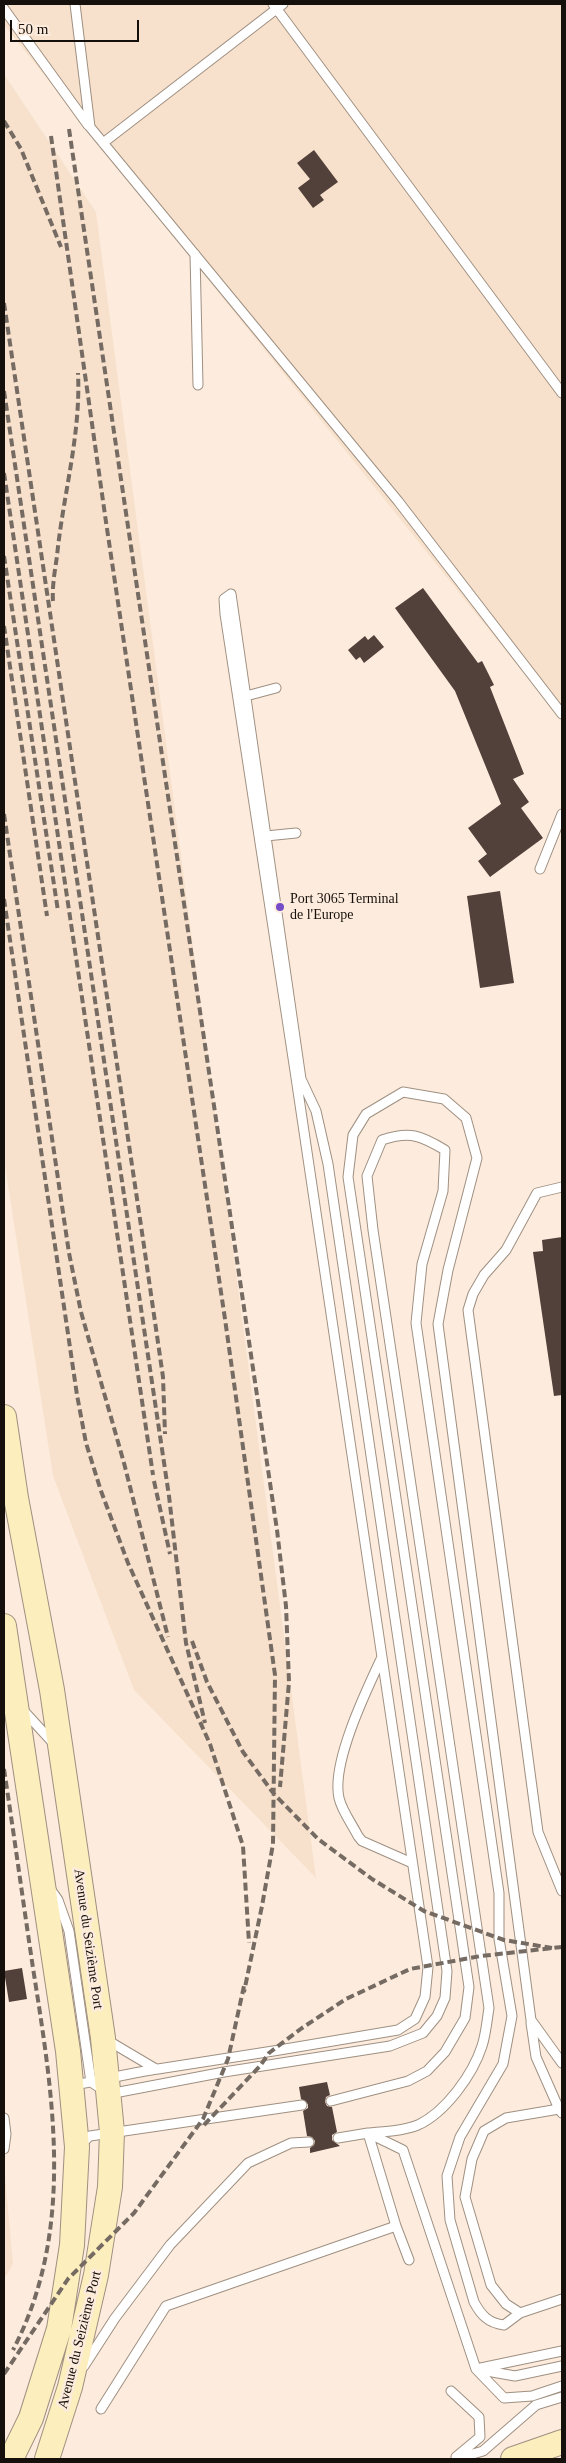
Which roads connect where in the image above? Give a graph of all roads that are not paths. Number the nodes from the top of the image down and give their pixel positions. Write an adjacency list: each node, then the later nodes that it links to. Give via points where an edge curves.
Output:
1 (10, 4): 5 (lane)
2 (74, 4): 6 (lane)
3 (278, 5): 7 (lane); 10 (lane)
4 (4, 9): 5 (lane)
5 (12, 20): 6 (lane)
6 (90, 127): 7 (lane)
7 (103, 143): 8 (lane)
8 (194, 254): 9 (lane); 13 (lane, via 398,501)
9 (198, 385)
10 (561, 388)
11 (276, 688): 12 (lane)
12 (246, 696): 16 (lane); 18 (lane, via 231,594 224,599 225,614)
13 (562, 714)
14 (562, 814): 17 (lane)
15 (296, 833): 16 (lane)
16 (266, 836): 18 (lane)
17 (540, 869)
18 (298, 1078): 22 (lane); 32 (lane, via 316,1111 328,1164 447,1971 445,1998 437,2016 423,2033 390,2046 224,2072)
19 (562, 1187): 26 (lane, via 537,1193 506,1250 484,1275 468,1310 538,1832)
20 (4, 1417): 24 (main road, Avenue du Seizième Port)
21 (4, 1626): 23 (main road, Avenue du Seizième Port)
22 (382, 1657): 25 (lane); 25 (lane, via 350,1730 339,1797 362,1841)
23 (9, 1702): 24 (lane); 32 (main road, Avenue du Seizième Port, via 68,2051)
24 (61, 1751): 28 (main road, Avenue du Seizième Port)
25 (412, 1862): 31 (lane, via 428,1967 425,1997 415,2019 398,2030)
26 (562, 1891)
27 (530, 2020): 29 (lane); 33 (lane, via 438,1324 448,1270 477,1158 466,1118 444,1099 403,1092 366,1114 353,1135 348,1177 468,1987 465,2018 445,2052 427,2071 408,2081); 35 (lane, via 536,2057)
28 (103, 2038): 31 (lane); 32 (main road, Avenue du Seizième Port)
29 (558, 2055): 30 (lane)
30 (562, 2063)
31 (156, 2069): 32 (lane)
32 (95, 2085): 37 (main road, Avenue du Seizième Port); 41 (main road, Avenue du Seizième Port)
33 (331, 2101)
34 (302, 2105): 37 (lane)
35 (561, 2111): 46 (lane, via 506,2118 484,2131 472,2159 464,2197 491,2285 506,2304)
36 (4, 2118): 42 (lane)
37 (112, 2132): 41 (lane, via 90,2136); 51 (main road, Avenue du Seizième Port, via 110,2186 102,2245)
38 (368, 2133): 39 (lane); 43 (lane); 46 (lane, via 418,2124 441,2110 462,2086 482,2046 489,2008 367,1176 382,1140 403,1133 424,1137 445,1150 443,1191 422,1264 416,1323 499,1893 500,1938 512,2016 503,2064 460,2137 447,2176 450,2220 474,2302 481,2314 489,2321 504,2325); 49 (lane, via 403,2150)
39 (338, 2138)
40 (308, 2142): 51 (lane, via 291,2143 248,2163 170,2245 115,2318)
41 (78, 2147): 56 (main road, Avenue du Seizième Port, via 72,2245 59,2329 31,2418)
42 (4, 2149)
43 (396, 2226): 44 (lane); 54 (lane, via 166,2306)
44 (409, 2260)
45 (562, 2299): 46 (lane)
46 (520, 2313)
47 (562, 2351): 49 (lane)
48 (562, 2366): 49 (lane, via 515,2376)
49 (476, 2369): 50 (lane, via 504,2398 532,2396)
50 (562, 2386)
51 (70, 2387): 57 (main road, Avenue du Seizième Port)
52 (451, 2391): 58 (lane, via 480,2417 480,2437)
53 (562, 2397): 58 (lane, via 536,2405 483,2451)
54 (101, 2409)
55 (562, 2442): 59 (main road)
56 (11, 2459)
57 (47, 2459)
58 (455, 2459)
59 (513, 2459)

